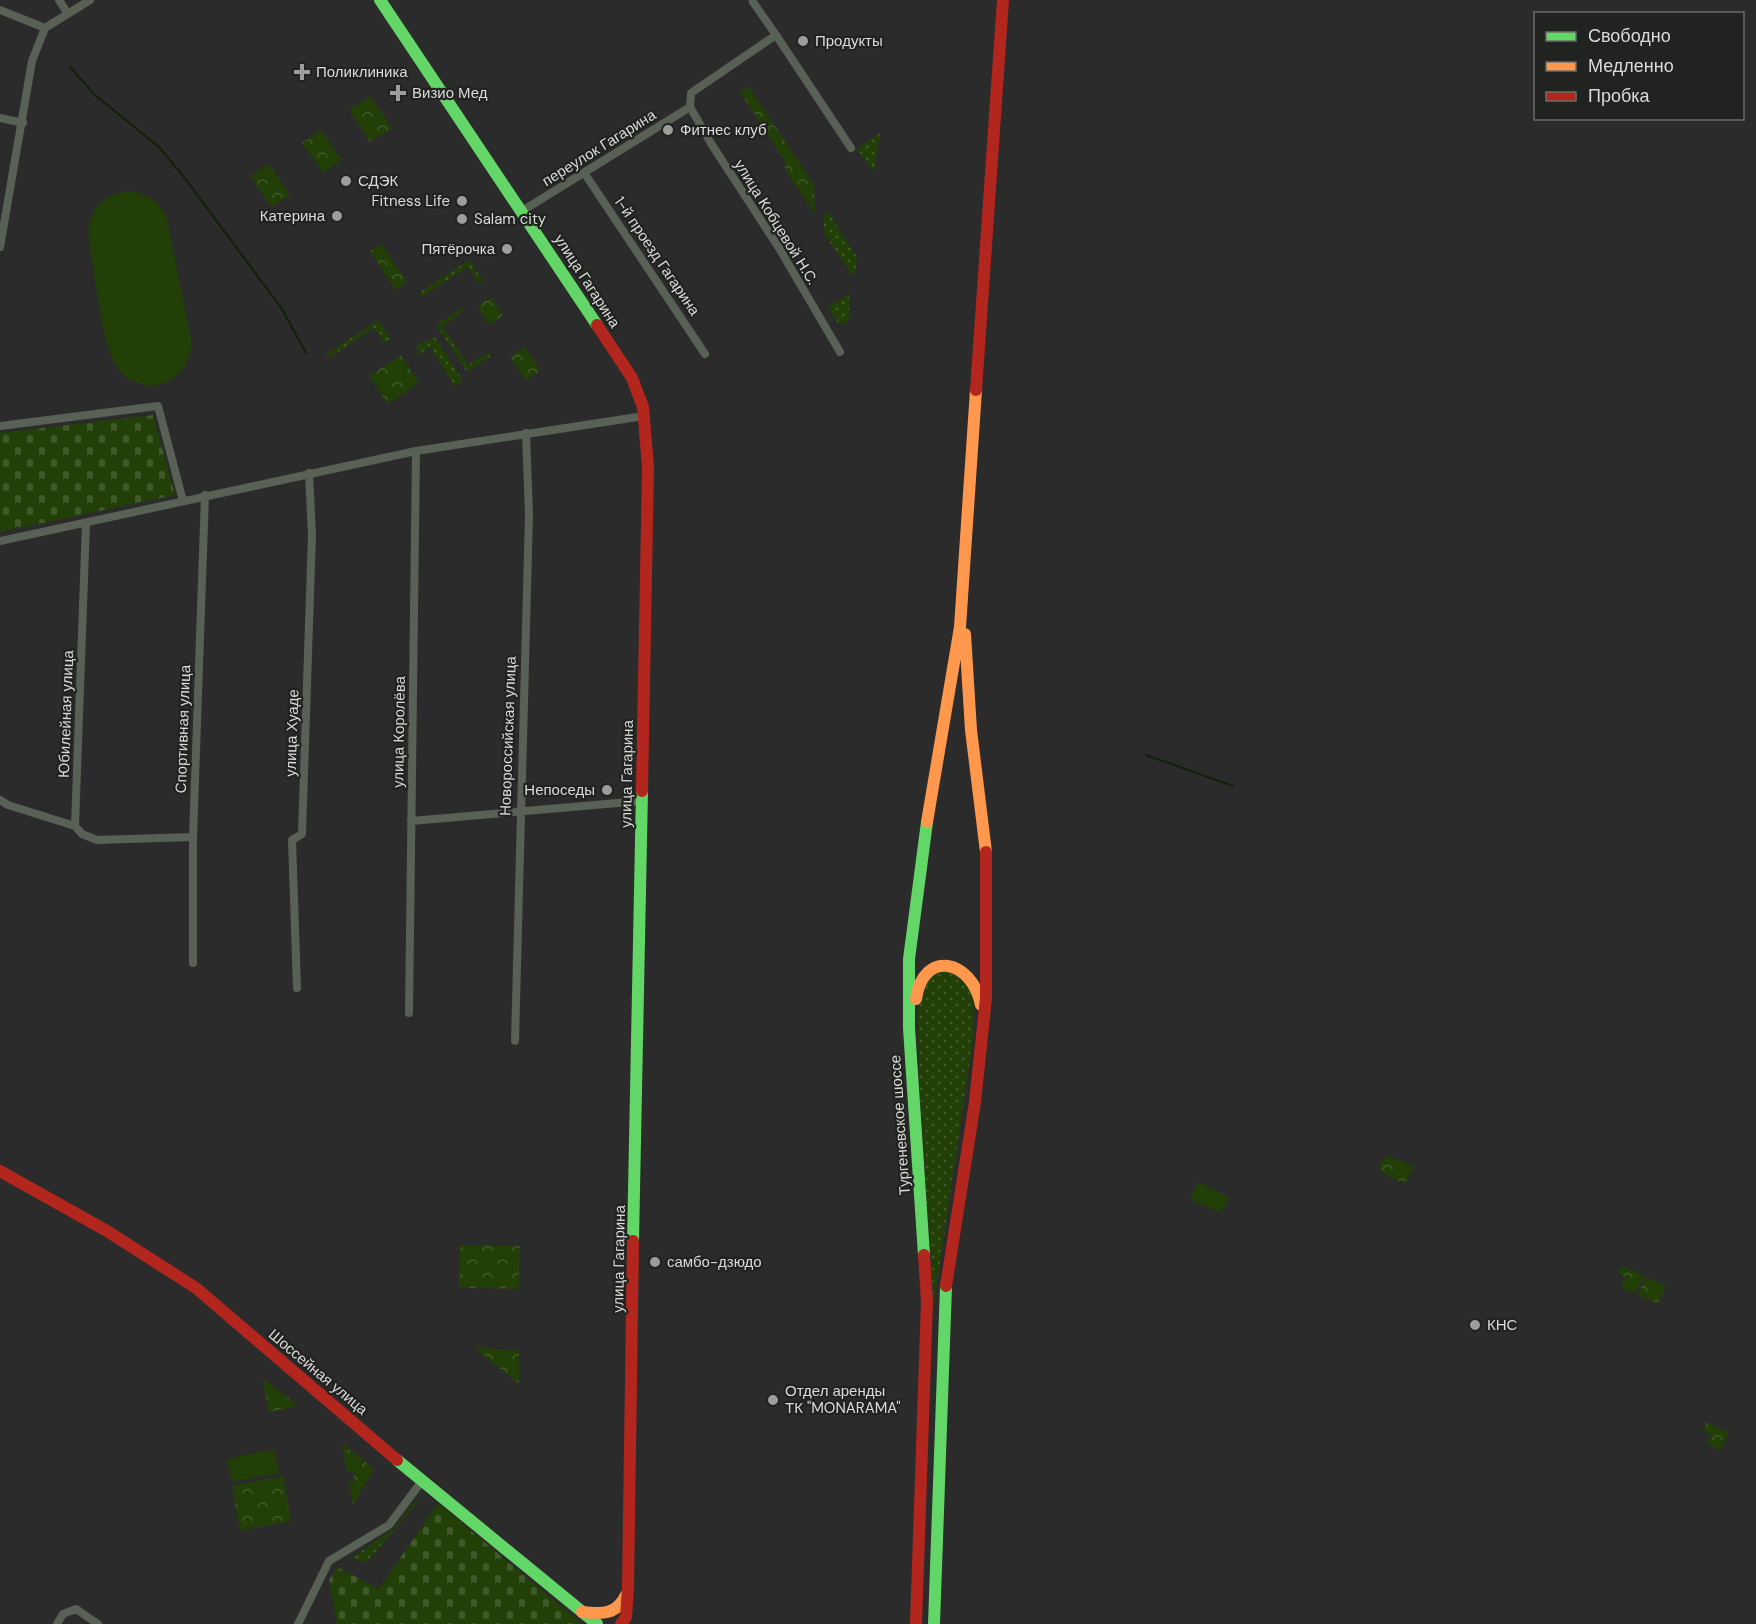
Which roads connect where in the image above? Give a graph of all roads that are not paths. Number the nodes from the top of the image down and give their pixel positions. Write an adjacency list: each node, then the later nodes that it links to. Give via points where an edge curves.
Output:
1 (59, 0): 8 (street)
2 (90, 0): 8 (street)
3 (380, 0): 16 (main road, улица Гагарина)
4 (1003, 0): 29 (main road)
5 (1009, 0): 29 (main road)
6 (753, 2): 10 (street)
7 (0, 10): 9 (street)
8 (68, 14): 9 (street)
9 (45, 28): 13 (street, via 32,61)
10 (776, 35): 11 (street, via 690,93); 14 (street)
11 (690, 107): 15 (street, переулок Гагарина); 18 (street, улица Кобцевой Н.С.)
12 (0, 118): 13 (street)
13 (23, 123): 17 (street)
14 (851, 148)
15 (585, 174): 16 (street, переулок Гагарина); 19 (street, 1-й проезд Гагарина)
16 (522, 211): 20 (main road, улица Гагарина, via 632,378)
17 (0, 247)
18 (840, 352)
19 (705, 354)
20 (644, 416): 22 (street); 31 (main road, улица Гагарина, via 648,467)
21 (0, 426): 26 (street, via 158,406)
22 (526, 433): 23 (street); 32 (street, Новороссийская улица, via 529,514)
23 (416, 451): 24 (street); 33 (street, улица Королёва)
24 (309, 473): 25 (street); 37 (street, улица Хуаде, via 312,535 302,834 292,840)
25 (205, 495): 26 (street); 35 (street, Спортивная улица)
26 (183, 501): 27 (street)
27 (86, 523): 28 (street); 34 (street, Юбилейная улица)
28 (0, 541)
29 (963, 627): 39 (main road, via 986,856); 40 (main road, Тургеневское шоссе, via 921,859 909,959)
30 (0, 800): 34 (street)
31 (641, 801): 32 (street); 44 (main road, улица Гагарина)
32 (519, 810): 33 (street); 41 (street, Новороссийская улица)
33 (411, 821): 38 (street, улица Королёва)
34 (75, 826): 35 (street, via 97,840)
35 (193, 837): 36 (street, Спортивная улица)
36 (193, 963)
37 (297, 988)
38 (409, 1013)
39 (984, 1025): 40 (main road, via 978,989 972,978 946,966 931,970 920,980); 53 (main road, via 944,1306)
40 (909, 1028): 52 (main road, Тургеневское шоссе, via 927,1301)
41 (515, 1041)
42 (0, 1171): 43 (main road, Шоссейная улица, via 107,1231 195,1288)
43 (422, 1480): 45 (main road, Шоссейная улица); 48 (street, via 389,1525 329,1561)
44 (628, 1588): 45 (main road, via 622,1605 613,1613); 50 (main road, улица Гагарина, via 626,1617); 51 (main road)
45 (582, 1612): 49 (main road, Шоссейная улица)
46 (95, 1621): 47 (street, via 76,1609 63,1614)
47 (57, 1624)
48 (298, 1624)
49 (597, 1624)
50 (621, 1624)
51 (633, 1624)
52 (916, 1624)
53 (934, 1624)

